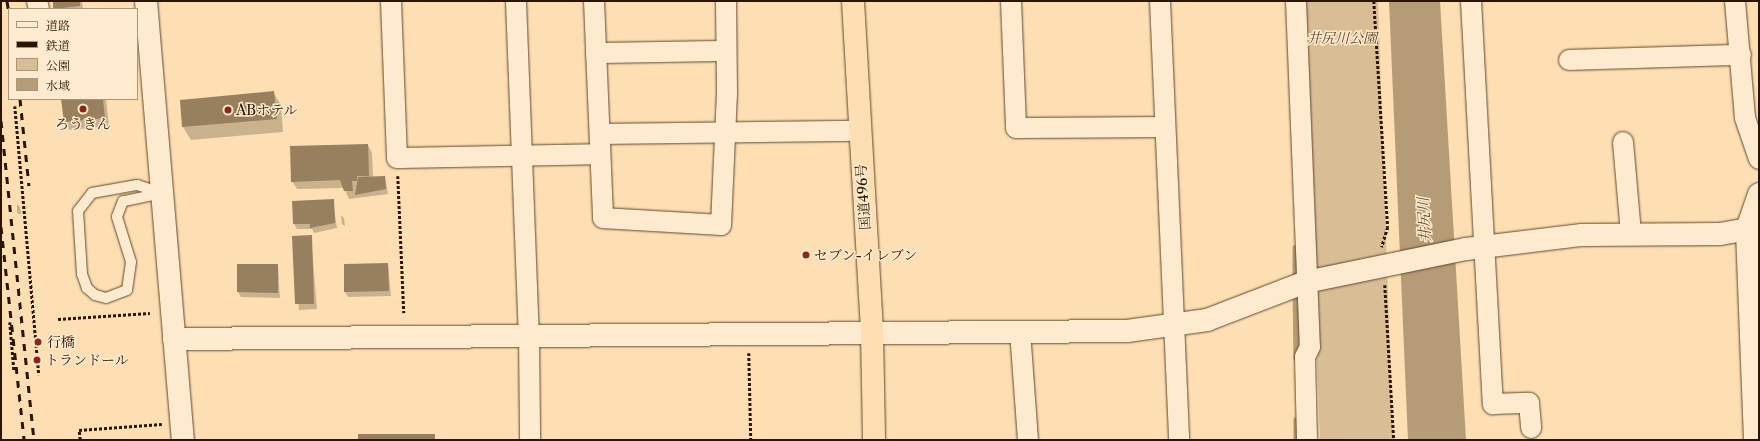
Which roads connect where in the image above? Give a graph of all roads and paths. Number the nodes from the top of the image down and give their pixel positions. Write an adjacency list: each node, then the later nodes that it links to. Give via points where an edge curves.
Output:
1 (391, 1): 25 (street)
2 (516, 1): 24 (street)
3 (594, 1): 14 (street)
4 (726, 1): 13 (street)
5 (853, 1): 19 (highway, 国道496号)
6 (1011, 1): 18 (street, via 1016,128)
7 (1160, 1): 18 (street)
8 (1296, 1): 33 (street)
9 (1374, 1): 32 (path, via 1388,227)
10 (1471, 1): 31 (street)
11 (1735, 1): 15 (street)
12 (143, 7): 27 (street)
13 (724, 51): 14 (street); 21 (street)
14 (596, 53): 20 (street)
15 (1741, 55): 16 (street); 26 (street, via 1745,118)
16 (1570, 60)
17 (15, 106): 45 (path)
18 (1165, 127): 38 (street)
19 (858, 131): 21 (street); 40 (highway, 国道496号)
20 (600, 134): 21 (street); 23 (street)
21 (725, 135): 23 (street, via 721,225 603,218)
22 (1623, 142): 30 (street)
23 (599, 154): 24 (street)
24 (522, 156): 25 (street); 42 (street)
25 (397, 158): 35 (path)
26 (1759, 159)
27 (162, 193): 27 (lane, via 123,201 116,217 132,276 127,290 118,296 95,295 87,288 82,274 78,211 92,193 136,185); 43 (street)
28 (1759, 194): 29 (street)
29 (1747, 229): 30 (street, via 1720,234); 46 (street)
30 (1631, 234): 31 (street, via 1582,234)
31 (1476, 248): 32 (street); 48 (street, via 1494,404 1530,403)
32 (1384, 266): 33 (street); 57 (path)
33 (1306, 282): 38 (street, via 1243,309); 56 (street, via 1310,347 1305,357)
34 (150, 313): 36 (path)
35 (404, 313)
36 (58, 319)
37 (10, 322): 44 (path)
38 (1173, 327): 39 (street); 55 (street)
39 (1020, 331): 40 (street); 54 (street)
40 (872, 333): 41 (street); 53 (highway, 国道496号)
41 (749, 335): 42 (street); 52 (path)
42 (530, 336): 43 (street); 51 (street)
43 (174, 339): 50 (street)
44 (14, 370)
45 (39, 375)
46 (1756, 395): 58 (street)
47 (162, 424): 49 (path, via 79,430)
48 (1531, 428)
49 (80, 440)
50 (183, 440)
51 (530, 440)
52 (751, 440)
53 (874, 440)
54 (1028, 440)
55 (1179, 440)
56 (1307, 440)
57 (1394, 440)
58 (1755, 440)

